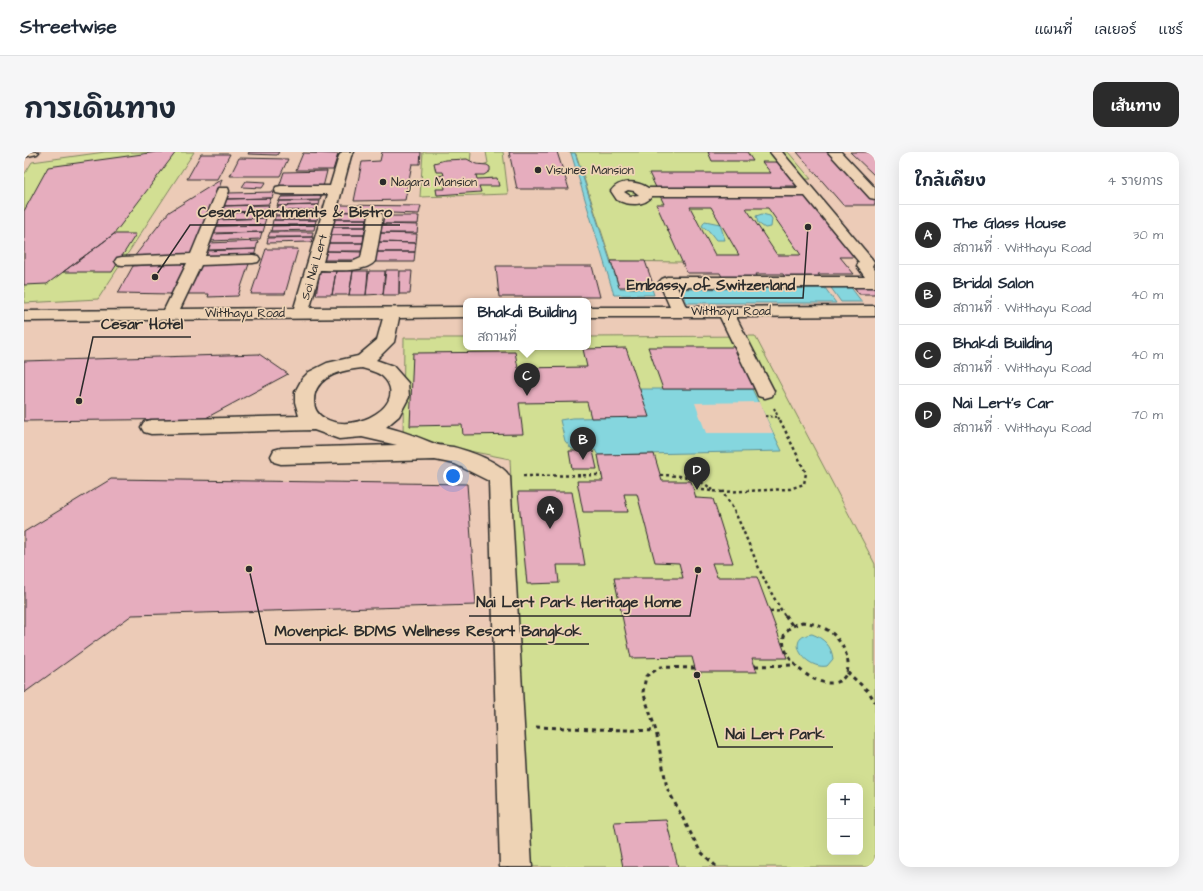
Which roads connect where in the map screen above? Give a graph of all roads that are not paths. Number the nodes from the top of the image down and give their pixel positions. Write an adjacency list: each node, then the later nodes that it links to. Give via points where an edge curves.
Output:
1 (33, 152): 5 (main road)
2 (348, 152): 7 (main road, Soi Nai Lert)
3 (776, 152): 10 (main road)
4 (834, 152): 11 (main road)
5 (24, 153)
6 (281, 190): 7 (main road)
7 (336, 190): 16 (main road, Soi Nai Lert)
8 (223, 191): 14 (main road)
9 (645, 192): 10 (main road)
10 (810, 192): 17 (main road, via 867,262 864,266)
11 (875, 195)
12 (376, 216): 16 (main road, via 368,261 353,266)
13 (253, 259): 14 (main road)
14 (196, 260): 15 (main road); 25 (main road)
15 (122, 261)
16 (314, 266): 23 (main road, Soi Nai Lert)
17 (875, 281): 18 (main road, via 668,282)
18 (680, 311): 19 (main road, Witthayu Road); 22 (main road, Witthayu Road)
19 (725, 311): 20 (main road, Witthayu Road); 28 (main road)
20 (875, 311)
21 (463, 312): 24 (main road, Witthayu Road)
22 (591, 312)
23 (301, 313): 24 (main road, Witthayu Road); 25 (main road, Witthayu Road)
24 (392, 313): 27 (main road, via 385,342)
25 (170, 314): 26 (main road, Witthayu Road)
26 (24, 316)
27 (362, 362): 29 (main road, via 331,367 308,385 303,397 305,409); 31 (main road, via 388,370 396,378 400,388 400,399 395,410 385,420)
28 (765, 391)
29 (316, 423): 30 (main road); 31 (main road, via 341,432)
30 (151, 427)
31 (362, 430): 32 (main road, via 405,439)
32 (435, 452): 33 (main road); 34 (main road, via 452,454 500,477)
33 (281, 456)
34 (516, 867)

